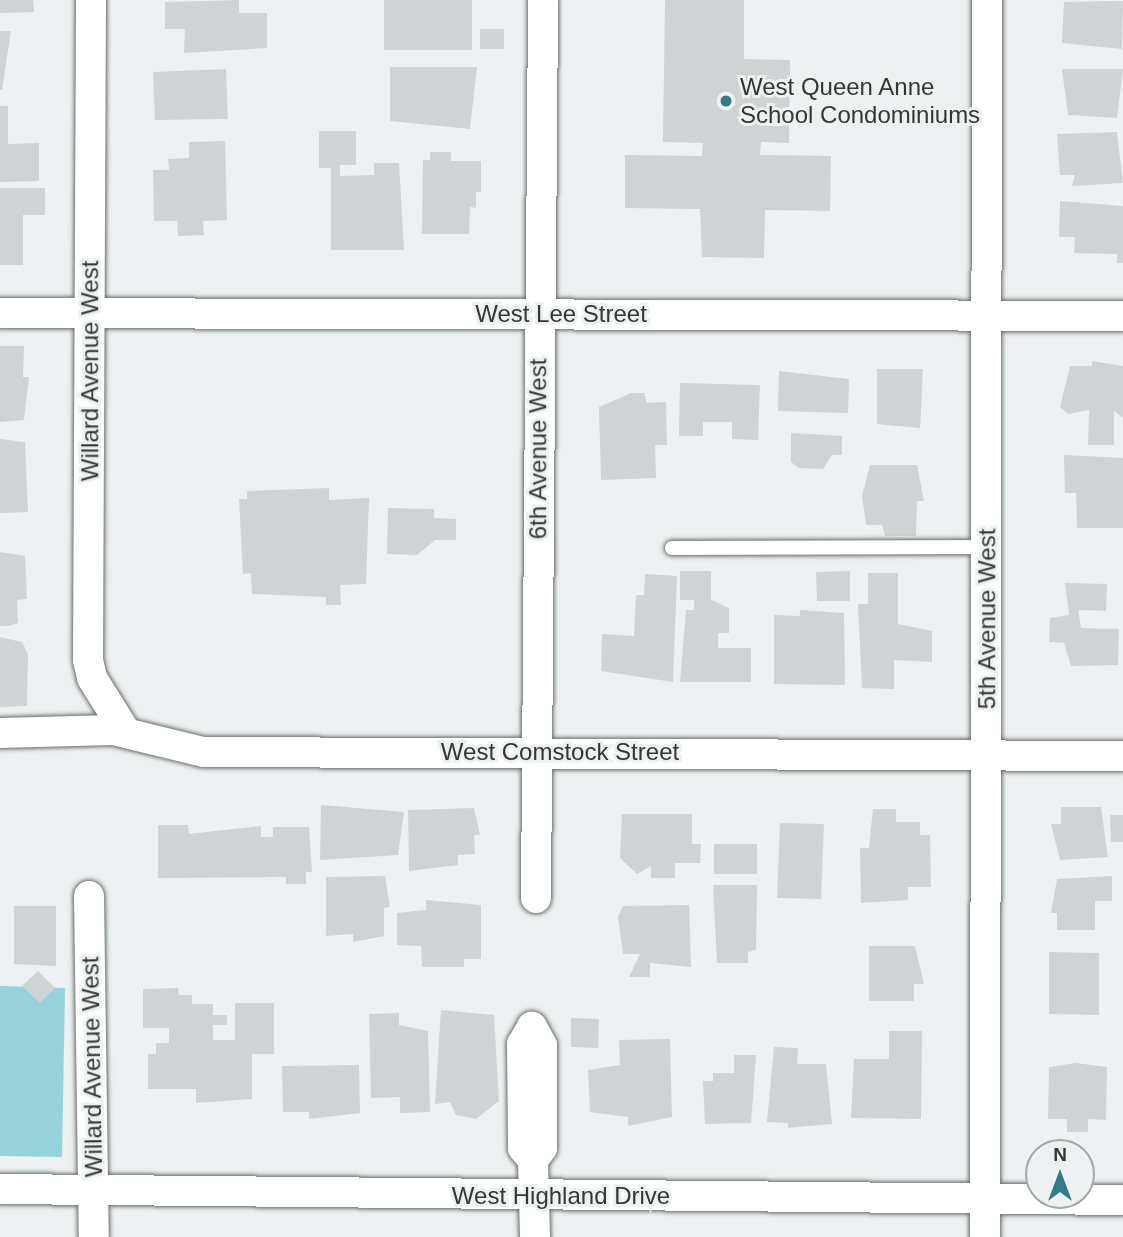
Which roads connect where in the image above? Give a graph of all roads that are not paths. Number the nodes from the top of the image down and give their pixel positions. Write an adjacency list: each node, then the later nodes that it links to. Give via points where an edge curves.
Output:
1 (91, 0): 4 (street, Willard Avenue West)
2 (543, 0): 6 (street, 6th Avenue West)
3 (987, 0): 7 (street, 5th Avenue West)
4 (91, 312): 5 (street, West Lee Street); 6 (street, West Lee Street); 11 (street, Willard Avenue West, via 88,660 92,678)
5 (0, 313)
6 (538, 314): 7 (street, West Lee Street); 13 (street, 6th Avenue West)
7 (986, 315): 8 (street, West Lee Street); 9 (street, 5th Avenue West)
8 (1123, 317)
9 (987, 547): 10 (lane); 14 (street, 5th Avenue West)
10 (672, 548)
11 (125, 731): 12 (street, West Comstock Street); 13 (street, West Comstock Street, via 203,752)
12 (0, 733)
13 (537, 751): 14 (street, West Comstock Street); 17 (street, 6th Avenue West)
14 (987, 755): 15 (street, West Comstock Street); 22 (street, 5th Avenue West)
15 (1123, 756)
16 (89, 896): 20 (street, Willard Avenue West)
17 (536, 898)
18 (533, 1160): 21 (street)
19 (0, 1189): 20 (street, West Highland Drive)
20 (95, 1190): 21 (street, West Highland Drive); 24 (street, Willard Avenue West)
21 (535, 1196): 22 (street, West Highland Drive); 25 (street)
22 (985, 1198): 23 (street, West Highland Drive); 26 (street, 5th Avenue West)
23 (1123, 1200)
24 (94, 1237)
25 (535, 1237)
26 (985, 1237)

